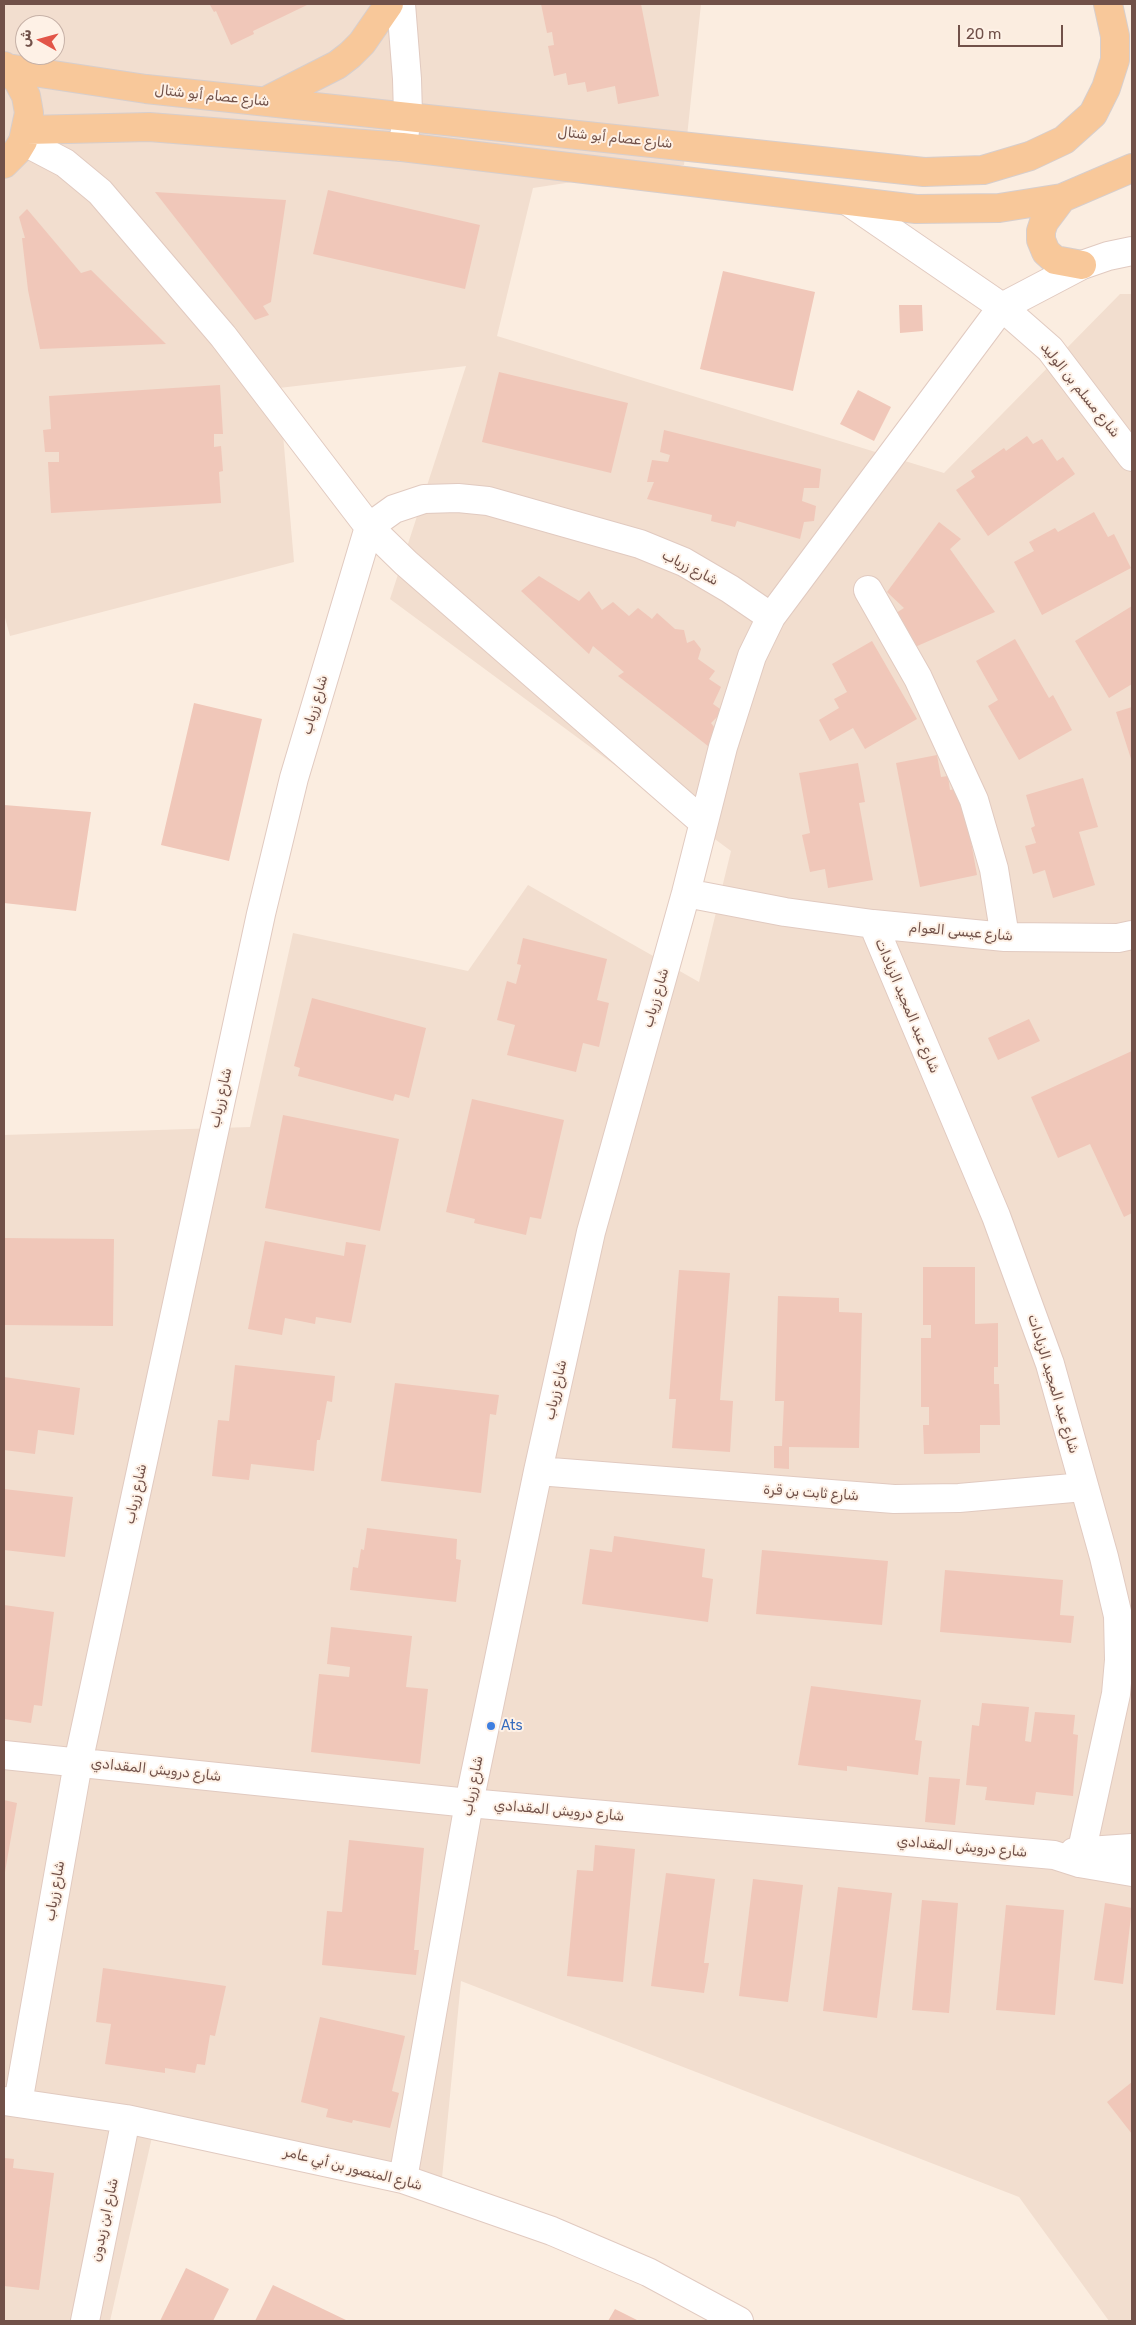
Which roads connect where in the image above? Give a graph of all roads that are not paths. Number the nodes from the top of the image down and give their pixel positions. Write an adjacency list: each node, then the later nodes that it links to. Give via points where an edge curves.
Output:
1 (389, 4): 5 (main road, via 350,56)
2 (401, 4): 6 (street)
3 (1108, 4): 6 (main road, شارع عصام أبو شتال, via 1115,36 1115,60 1093,114 1064,140 1030,156 983,170 924,172)
4 (5, 67): 5 (main road, شارع عصام أبو شتال, via 146,89); 7 (main road, via 26,96 29,113)
5 (266, 101): 6 (main road, شارع عصام أبو شتال)
6 (408, 115): 8 (street)
7 (25, 135): 8 (main road, via 149,127); 9 (main road, via 17,151); 17 (street, via 100,192 223,336)
8 (402, 147): 12 (main road)
9 (4, 164)
10 (1132, 168): 11 (main road)
11 (1062, 198): 12 (main road, via 999,208 958,209 916,209); 14 (main road, via 1044,222 1041,240 1046,252 1055,260)
12 (849, 202): 15 (street, شارع مسلم بن الوليد)
13 (1132, 251): 14 (street)
14 (1082, 265): 15 (street)
15 (1002, 306): 16 (street, شارع مسلم بن الوليد, via 1050,348); 19 (street, شارع زرياب)
16 (1132, 457)
17 (369, 527): 19 (street, شارع زرياب, via 394,509 424,499 488,501 640,544 675,558); 20 (street); 28 (street, شارع زرياب, via 297,768 261,914)
18 (868, 590): 23 (street, via 918,678 974,800 994,869)
19 (771, 616): 20 (street, شارع زرياب, via 736,701)
20 (703, 822): 21 (street, شارع زرياب)
21 (686, 893): 22 (street, شارع عيسى العوام, via 785,912); 25 (street, شارع زرياب, via 591,1232)
22 (873, 924): 23 (street, شارع عيسى العوام); 26 (street, شارع عبد المجيد الزيادات, via 996,1216 1050,1364)
23 (1004, 937): 24 (street, شارع عيسى العوام)
24 (1128, 939)
25 (538, 1471): 26 (street, شارع ثابت بن قرة, via 894,1499 959,1498); 29 (street, شارع زرياب)
26 (1084, 1487): 31 (street, شارع عبد المجيد الزيادات, via 1104,1557 1120,1636 1116,1694)
27 (4, 1755): 28 (street, شارع درويش المقدادي)
28 (78, 1763): 29 (street, شارع درويش المقدادي); 33 (street, شارع زرياب)
29 (469, 1802): 31 (street, شارع درويش المقدادي); 35 (street, شارع زرياب)
30 (1132, 1848): 31 (street, شارع درويش المقدادي)
31 (1071, 1857): 32 (street, شارع درويش المقدادي)
32 (1132, 1872)
33 (11, 2102): 34 (street, شارع المنصور بن أبي عامر)
34 (126, 2120): 35 (street, شارع المنصور بن أبي عامر); 36 (street, شارع ابن زيدون)
35 (403, 2179): 37 (street, شارع المنصور بن أبي عامر, via 561,2235 648,2272)
36 (85, 2321)
37 (739, 2321)

